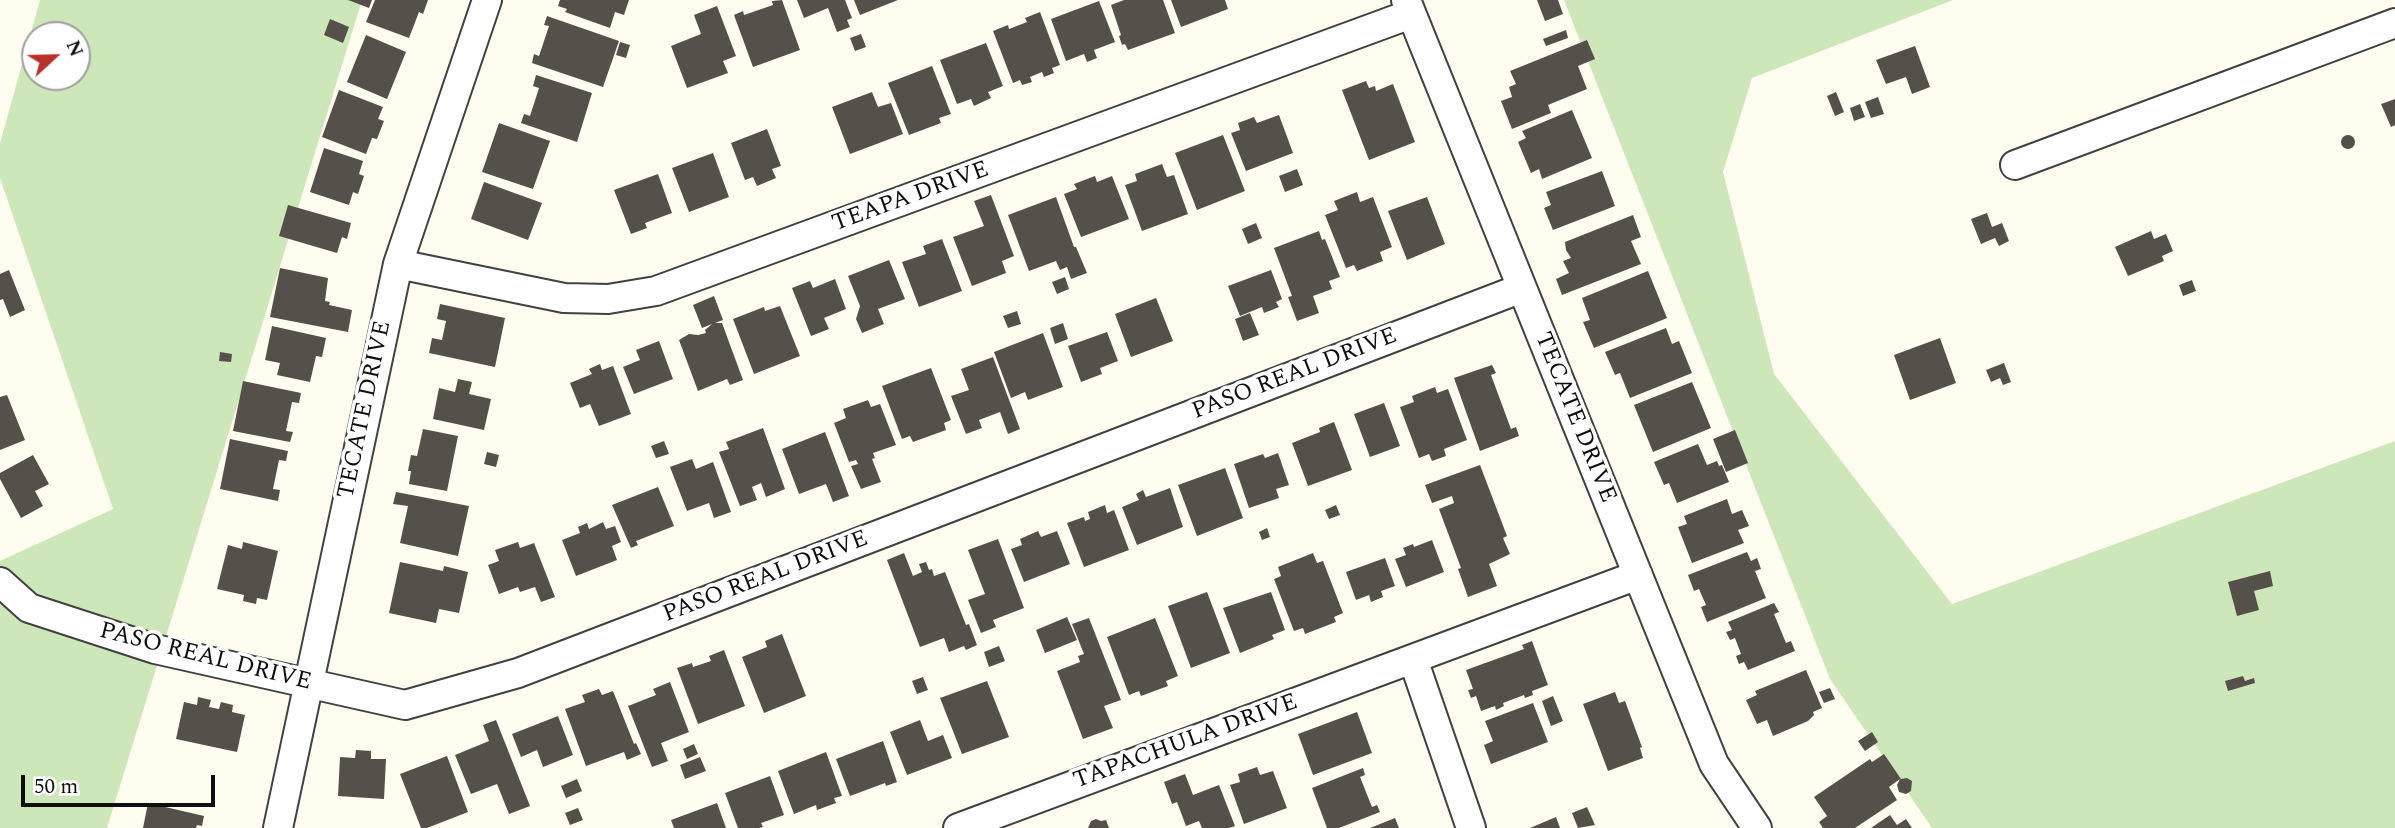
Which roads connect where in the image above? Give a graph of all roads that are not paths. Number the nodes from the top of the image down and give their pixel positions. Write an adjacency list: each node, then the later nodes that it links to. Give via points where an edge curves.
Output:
1 (487, 0): 5 (street, TECATE DRIVE)
2 (1408, 7): 5 (street, TEAPA DRIVE, via 656,291 608,299 564,298); 6 (street, TECATE DRIVE)
3 (2395, 23): 4 (street)
4 (2015, 165)
5 (398, 264): 10 (street, TECATE DRIVE)
6 (1522, 288): 7 (street, TECATE DRIVE); 10 (street, PASO REAL DRIVE, via 517,673 405,705)
7 (1638, 575): 9 (street, TAPACHULA DRIVE); 14 (street, TECATE DRIVE, via 1714,764)
8 (0, 583): 10 (street, PASO REAL DRIVE, via 29,608 155,649)
9 (1413, 659): 12 (street, TAPACHULA DRIVE); 13 (street)
10 (307, 685): 11 (street, TECATE DRIVE)
11 (278, 828)
12 (958, 828)
13 (1471, 828)
14 (1758, 828)

